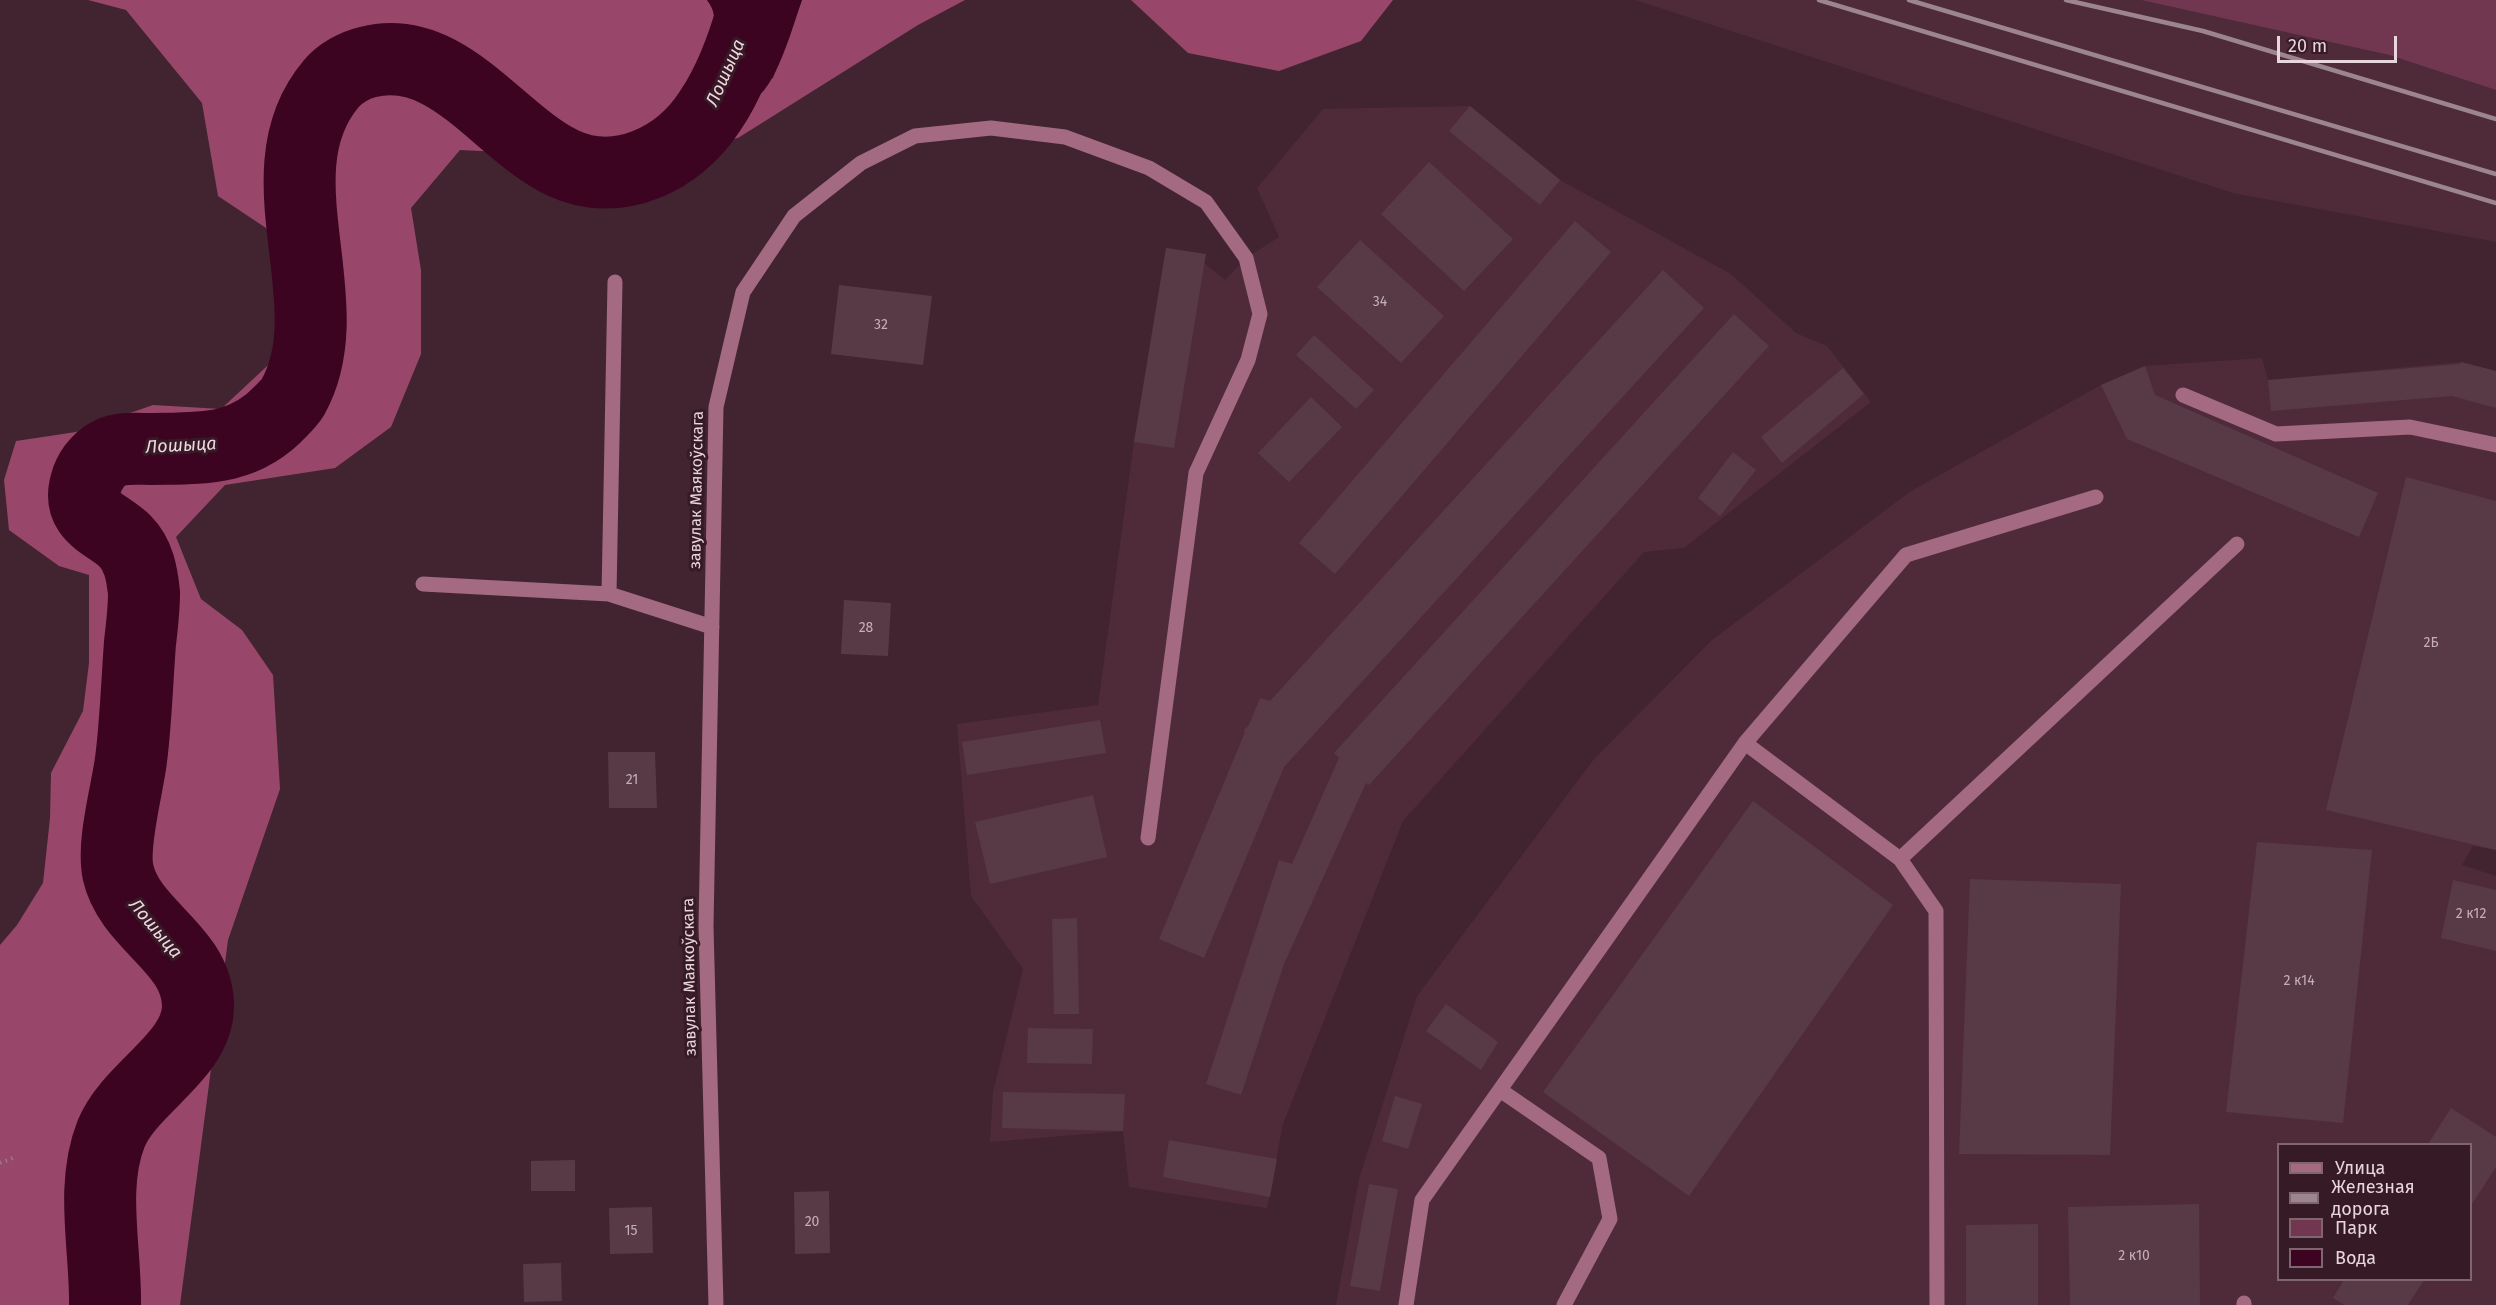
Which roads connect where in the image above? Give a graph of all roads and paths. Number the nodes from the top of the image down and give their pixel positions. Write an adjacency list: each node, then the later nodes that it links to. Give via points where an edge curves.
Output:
1 (615, 282): 7 (street)
2 (2182, 395): 3 (street, via 2276,434 2410,427)
3 (2496, 445)
4 (2096, 497): 9 (street, via 1906,555)
5 (2237, 544): 11 (street)
6 (423, 584): 7 (street)
7 (609, 594): 8 (street)
8 (712, 627): 10 (street, завулак Маякоўскага, via 716,407 743,292 794,216 861,163 915,136 991,128 1065,137 1149,168 1206,202 1246,258 1260,314 1248,360 1196,473); 15 (street, завулак Маякоўскага, via 706,926)
9 (1745, 743): 11 (street); 12 (street)
10 (1148, 838)
11 (1900, 859): 18 (street, via 1936,911)
12 (1500, 1090): 16 (street, via 1422,1200); 17 (street, via 1599,1158 1610,1219)
13 (13, 1158): 14 (path)
14 (0, 1163)
15 (716, 1305)
16 (1407, 1305)
17 (1564, 1305)
18 (1937, 1305)

